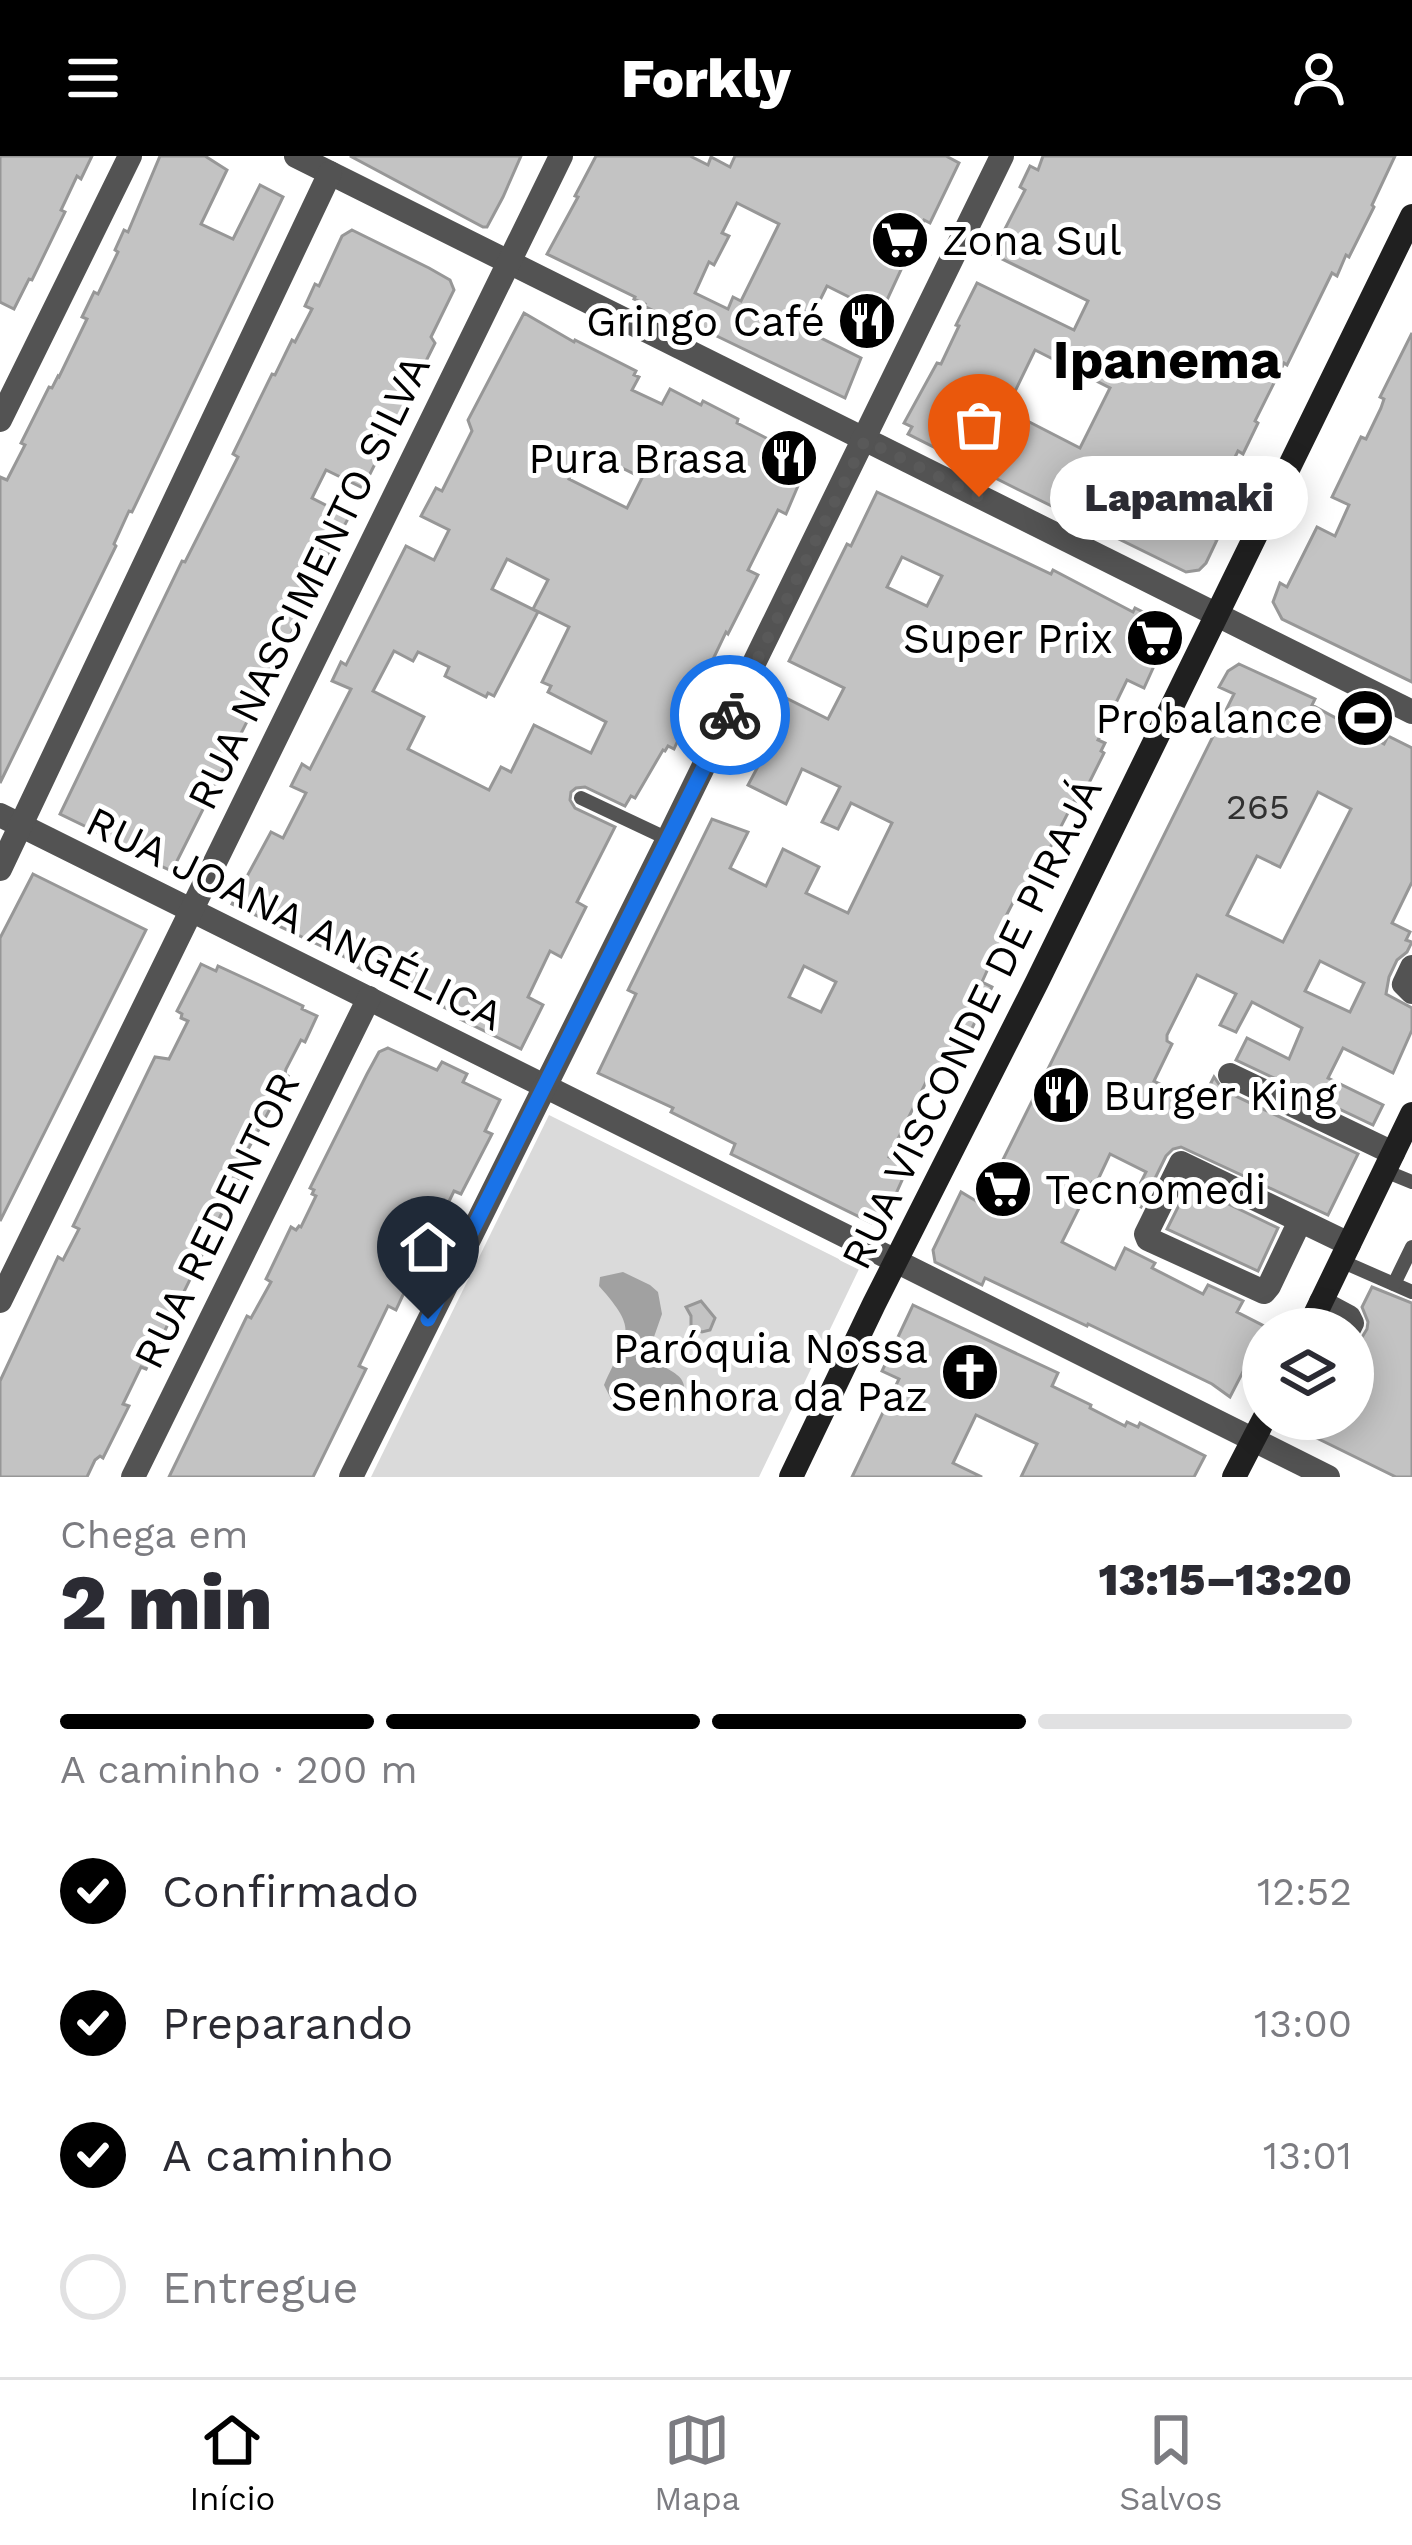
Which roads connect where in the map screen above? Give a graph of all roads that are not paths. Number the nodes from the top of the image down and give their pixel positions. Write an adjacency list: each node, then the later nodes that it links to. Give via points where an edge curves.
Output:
1 (130, 156): 8 (street)
2 (296, 156): 5 (street)
3 (561, 156): 7 (street, RUA NASCIMENTO SILVA)
4 (1002, 156): 9 (street)
5 (330, 173): 7 (street); 13 (street)
6 (1412, 216): 10 (main road, RUA VISCONDE DE PIRAJÁ)
7 (508, 262): 9 (street); 16 (street, RUA NASCIMENTO SILVA)
8 (0, 420)
9 (865, 440): 10 (street); 14 (street)
10 (1215, 616): 11 (street); 28 (main road, RUA VISCONDE DE PIRAJÁ)
11 (1412, 712)
12 (581, 798): 14 (lane)
13 (10, 820): 15 (street); 16 (street, RUA JOANA ANGÉLICA)
14 (668, 839): 21 (street)
15 (0, 869)
16 (190, 912): 19 (street, RUA JOANA ANGÉLICA); 31 (street, RUA NASCIMENTO SILVA)
17 (1412, 967): 18 (street, via 1404,984)
18 (1412, 992)
19 (369, 998): 21 (street, RUA JOANA ANGÉLICA); 38 (street, RUA REDENTOR)
20 (1230, 1075): 23 (street)
21 (544, 1086): 28 (street, RUA JOANA ANGÉLICA); 39 (street)
22 (1412, 1114): 23 (main road)
23 (1389, 1162): 24 (lane); 27 (main road)
24 (1412, 1183)
25 (1300, 1221): 25 (street, via 1181,1163 1146,1234 1264,1292); 27 (street)
26 (1412, 1247): 29 (lane)
27 (1345, 1252): 29 (lane); 32 (main road)
28 (895, 1263): 35 (street, RUA JOANA ANGÉLICA); 40 (main road, RUA VISCONDE DE PIRAJÁ)
29 (1394, 1283): 30 (lane)
30 (1412, 1292)
31 (0, 1301)
32 (1321, 1302): 33 (main road); 34 (street)
33 (1318, 1308)
34 (1332, 1308)
35 (1242, 1422)
36 (1252, 1440): 41 (main road)
37 (1274, 1440): 42 (street, RUA JOANA ANGÉLICA)
38 (133, 1477)
39 (350, 1477)
40 (791, 1477)
41 (1234, 1477)
42 (1328, 1477)

